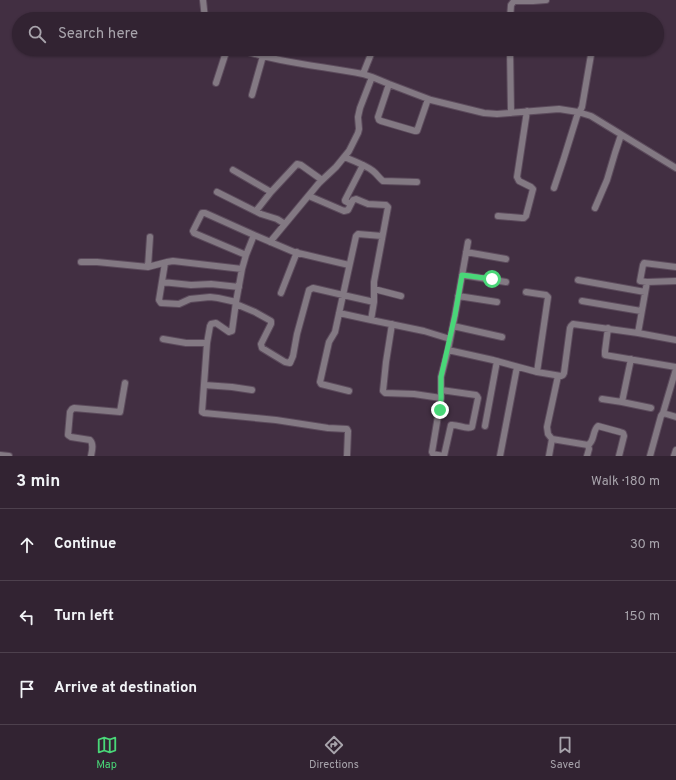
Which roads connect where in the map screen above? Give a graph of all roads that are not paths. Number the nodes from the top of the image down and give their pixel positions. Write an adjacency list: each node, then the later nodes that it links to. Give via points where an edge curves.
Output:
1 (203, 0): 3 (street)
2 (546, 0): 4 (street, via 514,1)
3 (204, 12)
4 (510, 12)
5 (225, 56): 12 (street)
6 (263, 56): 10 (street); 14 (street)
7 (370, 56): 10 (street)
8 (510, 56): 18 (street)
9 (591, 56): 17 (street)
10 (363, 74): 11 (street)
11 (372, 77): 13 (street); 20 (street, via 360,108 358,133)
12 (216, 83)
13 (389, 84): 15 (street); 15 (street, via 378,117 381,121 416,131)
14 (252, 95)
15 (428, 99): 18 (street, via 484,113)
16 (527, 111): 17 (street, via 559,109); 18 (street); 33 (street, via 517,177 519,181 532,187 526,216)
17 (580, 112): 19 (street); 26 (street)
18 (511, 113)
19 (621, 135): 22 (street); 31 (street)
20 (344, 158): 21 (street); 24 (street)
21 (363, 165): 25 (street, via 383,180); 30 (street, via 345,200)
22 (676, 168)
23 (233, 170): 28 (street)
24 (322, 180): 28 (street, via 297,164); 29 (street)
25 (417, 182)
26 (554, 188)
27 (217, 192): 32 (street)
28 (271, 192): 32 (street)
29 (309, 196): 30 (street, via 344,211 348,210); 34 (street)
30 (351, 204): 36 (street, via 356,199 368,204 387,206)
31 (595, 208)
32 (256, 211): 34 (street)
33 (498, 216)
34 (285, 224): 38 (street)
35 (254, 235): 38 (street); 42 (street); 42 (street, via 203,213 193,231)
36 (382, 236): 46 (street, via 357,234); 57 (street)
37 (150, 237): 47 (street)
38 (270, 242): 40 (street)
39 (468, 242): 41 (street)
40 (297, 252): 46 (street); 60 (street)
41 (466, 252): 43 (street); 50 (street)
42 (246, 255): 49 (street)
43 (506, 259)
44 (80, 262): 47 (street)
45 (165, 263): 47 (street); 49 (street, via 173,261); 53 (street)
46 (349, 266): 61 (street)
47 (148, 267)
48 (676, 267): 55 (street, via 644,264 640,281)
49 (242, 269): 56 (street)
50 (462, 275): 54 (street); 63 (street)
51 (578, 280): 59 (street)
52 (676, 281): 55 (street)
53 (162, 282): 56 (street); 67 (street, via 159,300 161,302 179,304 190,299 210,297)
54 (506, 282)
55 (647, 282): 59 (street)
56 (239, 287): 67 (street)
57 (374, 289): 62 (street); 65 (street)
58 (526, 292): 85 (street, via 548,297)
59 (645, 292): 68 (street)
60 (281, 293)
61 (343, 295): 65 (street); 67 (street, via 312,288 309,290 290,363 262,348 271,321); 69 (street)
62 (401, 296)
63 (458, 296): 66 (street); 72 (street)
64 (582, 301): 68 (street)
65 (374, 302): 70 (street)
66 (497, 302)
67 (236, 303): 79 (street, via 232,331 229,332 216,323 211,324)
68 (641, 311): 74 (street)
69 (339, 314): 70 (street); 91 (street, via 335,332 329,342 320,382)
70 (371, 320): 71 (street)
71 (392, 324): 77 (street); 92 (street, via 383,391)
72 (453, 326): 75 (street); 77 (street)
73 (608, 328): 74 (street); 81 (street, via 604,351 606,354); 86 (street, via 573,324 564,373)
74 (638, 333): 78 (street)
75 (502, 337)
76 (163, 339): 79 (street)
77 (450, 339): 80 (street)
78 (676, 340)
79 (208, 343): 88 (street)
80 (448, 350): 82 (street); 90 (street, via 441,377)
81 (631, 359): 84 (street); 94 (street)
82 (497, 361): 83 (street); 98 (street)
83 (518, 367): 85 (street); 107 (street)
84 (676, 368): 96 (street)
85 (537, 372): 86 (street)
86 (558, 376): 99 (street, via 547,427)
87 (125, 383): 104 (street, via 120,412 74,408 70,412 68,435 70,438 90,440 93,445)
88 (204, 385): 89 (street); 105 (street, via 203,413 347,429)
89 (252, 390)
90 (441, 390): 92 (street); 106 (street, via 478,397 472,427 452,424 450,426)
91 (349, 391)
92 (441, 398): 106 (street, via 432,452)
93 (602, 398): 94 (street)
94 (622, 402): 95 (street)
95 (651, 408)
96 (663, 413): 97 (street); 111 (street, via 660,416)
97 (676, 417)
98 (485, 426)
99 (552, 439): 100 (street); 108 (street)
100 (588, 445): 109 (street); 110 (street, via 592,442 598,426 620,432 624,436)
101 (676, 450): 112 (street)
102 (0, 455): 103 (street)
103 (9, 456)
104 (92, 456)
105 (346, 456)
106 (444, 456)
107 (500, 456)
108 (549, 456)
109 (587, 456)
110 (619, 456)
111 (650, 456)
112 (674, 456)

